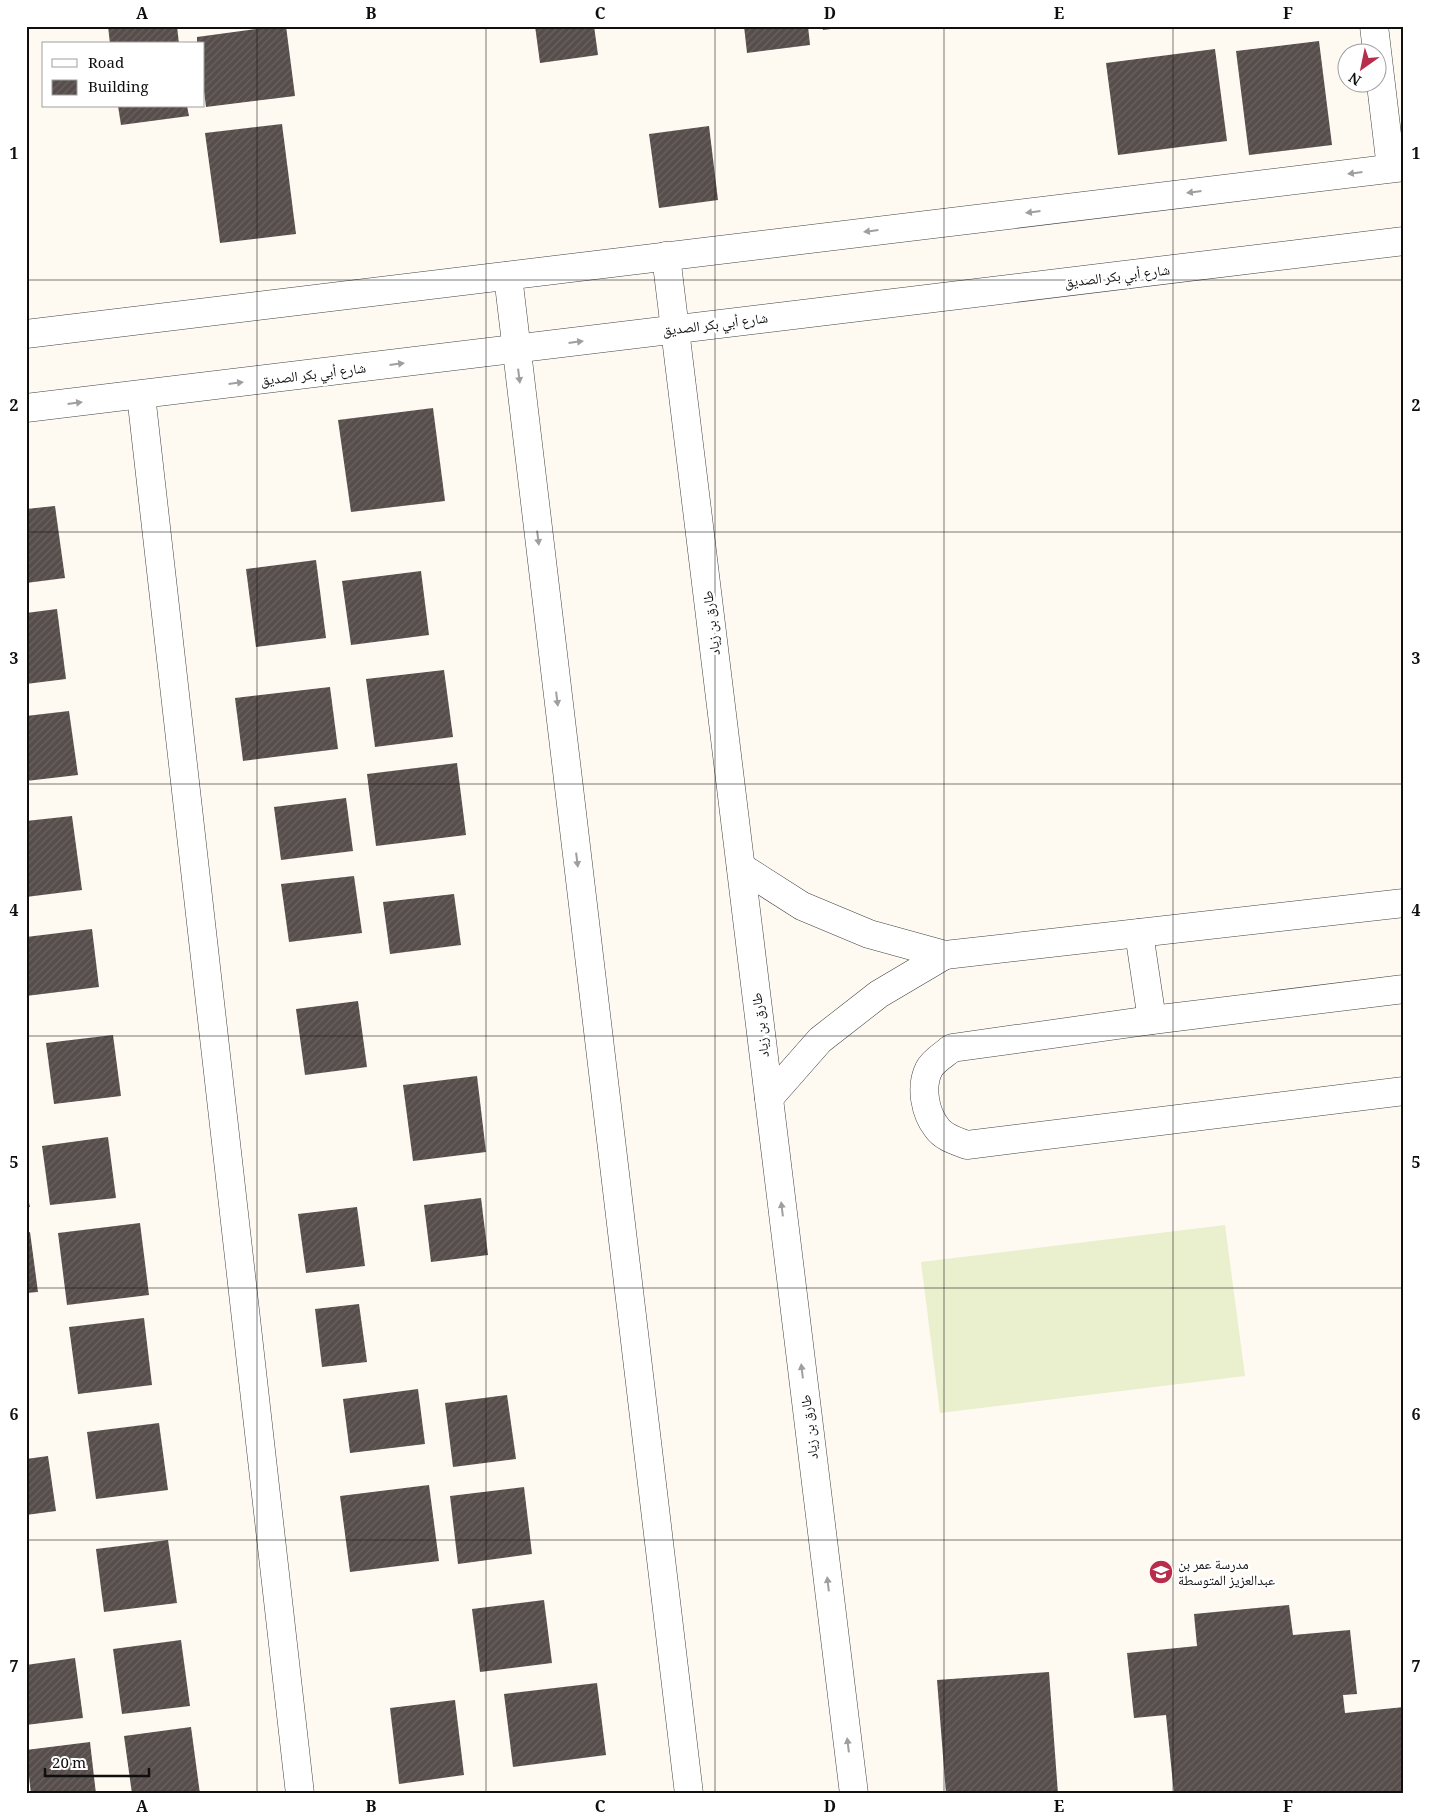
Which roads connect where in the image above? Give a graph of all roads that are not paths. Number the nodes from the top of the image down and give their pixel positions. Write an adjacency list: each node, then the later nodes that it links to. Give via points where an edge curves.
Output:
1 (1374, 26): 2 (street)
2 (1397, 168): 4 (street, one-way to 4)
3 (1404, 241): 6 (street, شارع أبي بكر الصديق)
4 (666, 256): 5 (street); 6 (street, طارق بن زياد)
5 (508, 276): 7 (street); 8 (street)
6 (675, 329): 8 (street, شارع أبي بكر الصديق, one-way to 6); 11 (street, طارق بن زياد)
7 (26, 334)
8 (515, 349): 9 (street, شارع أبي بكر الصديق, one-way to 8); 20 (street, one-way to 20)
9 (141, 395): 10 (street, شارع أبي بكر الصديق, one-way to 9); 19 (street)
10 (26, 408)
11 (741, 867): 14 (street, via 802,906 869,934); 18 (street, طارق بن زياد)
12 (1404, 903): 13 (street)
13 (1139, 933): 14 (street); 16 (street)
14 (945, 955): 18 (street, via 879,994 820,1040)
15 (1404, 989): 16 (street)
16 (1152, 1020): 17 (street, via 952,1048 929,1068 924,1085 927,1111 937,1129 950,1139 967,1145)
17 (1404, 1091)
18 (769, 1098): 21 (street, طارق بن زياد, one-way to 18)
19 (300, 1794)
20 (688, 1794)
21 (854, 1794)

